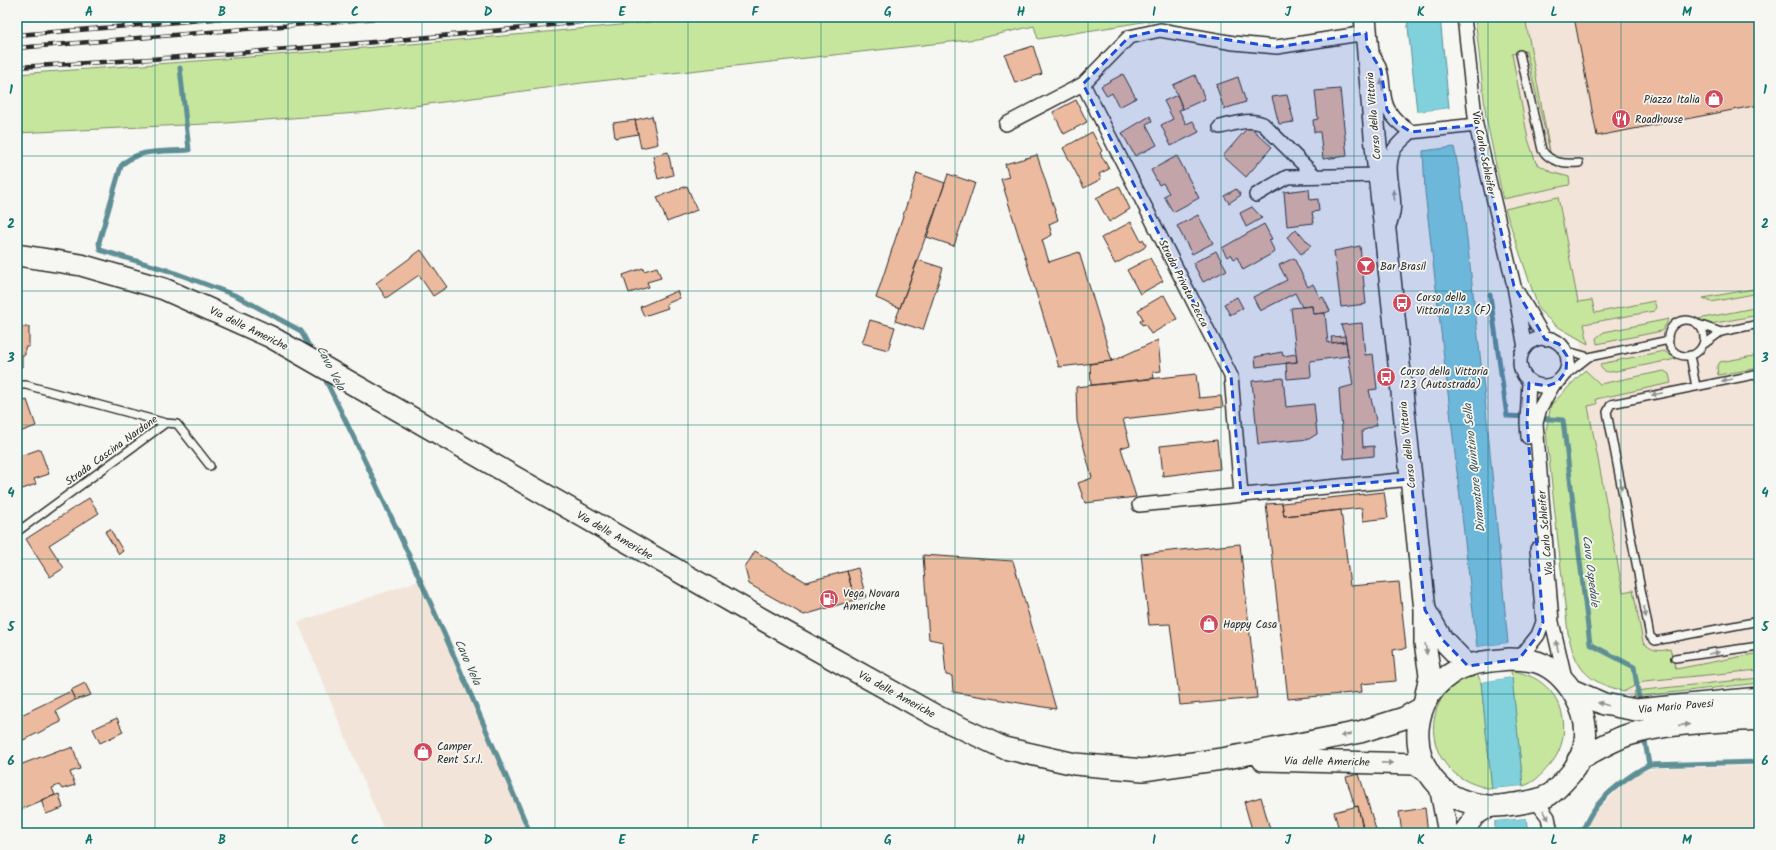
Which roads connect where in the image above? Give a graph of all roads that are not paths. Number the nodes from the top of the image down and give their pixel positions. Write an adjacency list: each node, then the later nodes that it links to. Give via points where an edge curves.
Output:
1 (1464, 17): 6 (street, Via Carlo Schleifer)
2 (1366, 32): 4 (street, via 1277,47 1234,43 1160,30 1129,37); 8 (street, Corso della Vittoria, one-way to 2, via 1397,123 1388,110 1383,97 1381,70); 10 (main road, Corso della Vittoria)
3 (1520, 54): 9 (lane, via 1542,150 1547,158 1563,164)
4 (1083, 84): 5 (street); 35 (street, Strada Privata Zecca, via 1231,376)
5 (1006, 124)
6 (1476, 124): 8 (street); 15 (street, Via Carlo Schleifer)
7 (1220, 127): 11 (street, via 1248,121 1263,124)
8 (1411, 132): 13 (street, Corso della Vittoria, one-way to 8, via 1392,220 1395,205 1390,168 1394,151)
9 (1579, 163)
10 (1379, 175): 11 (street); 13 (main road, Corso della Vittoria)
11 (1315, 176): 12 (street, via 1287,177)
12 (1256, 195)
13 (1385, 232): 34 (main road, Corso della Vittoria)
14 (17, 255): 48 (main road, Via delle Americhe, via 81,265 164,290 271,337 767,622 936,716 1004,748 1075,764 1143,770)
15 (1514, 286): 19 (street); 22 (street)
16 (1697, 324): 18 (lane); 20 (lane, via 1686,320 1676,324 1669,334); 21 (lane, via 1704,334)
17 (1759, 324): 18 (lane)
18 (1721, 332): 21 (lane)
19 (1545, 338): 22 (street, via 1530,343); 23 (street, via 1553,340)
20 (1669, 340): 24 (lane, via 1678,354); 25 (lane)
21 (1703, 345): 24 (lane, via 1700,350)
22 (1525, 348): 27 (street, via 1521,355 1521,369)
23 (1564, 350): 25 (lane); 28 (street, via 1568,364)
24 (1690, 355): 30 (lane)
25 (1589, 357): 28 (lane)
26 (1759, 374): 30 (lane, one-way to 30)
27 (1529, 381): 28 (street, via 1540,386); 31 (street, Via Carlo Schleifer)
28 (1557, 381): 31 (street)
29 (17, 385): 32 (lane, via 26,384)
30 (1696, 387): 39 (lane, one-way to 39, via 1611,404 1607,412 1650,636 1656,642)
31 (1532, 417): 42 (street, Via Carlo Schleifer, via 1543,622 1538,635); 44 (street, Via Carlo Schleifer, one-way to 31, via 1552,622)
32 (166, 423): 33 (lane, Strada Cascina Nardone, via 177,424); 37 (lane, Strada Cascina Nardone)
33 (210, 466)
34 (1411, 479): 35 (street); 38 (main road, Corso della Vittoria)
35 (1242, 494): 36 (street)
36 (1140, 505)
37 (17, 532)
38 (1425, 610): 43 (main road, Corso della Vittoria, via 1442,639); 46 (main road, Corso della Vittoria, one-way to 46, via 1425,643 1430,675)
39 (1759, 621)
40 (1759, 646): 41 (lane, one-way to 40)
41 (1676, 658)
42 (1515, 659): 43 (main road); 44 (main road, via 1538,663 1554,671)
43 (1472, 664): 46 (main road, via 1450,674 1435,688)
44 (1569, 687): 45 (main road, Via Mario Pavesi, one-way to 44, via 1642,709 1604,704); 49 (main road, Via delle Americhe, via 1582,715 1585,730 1584,745)
45 (1759, 698)
46 (1423, 706): 48 (main road, Via delle Americhe, one-way to 48, via 1404,718 1360,732); 50 (main road, Corso della Vittoria, via 1418,724 1418,741 1421,758)
47 (1759, 719): 49 (main road, Via Mario Pavesi, one-way to 47, via 1610,743 1642,732 1680,725)
48 (1222, 759): 50 (main road, Via delle Americhe, one-way to 50, via 1415,764)
49 (1578, 760): 51 (main road, Via delle Americhe, via 1570,774 1548,796)
50 (1434, 780): 52 (main road, Via delle Americhe, via 1455,797 1466,802); 53 (main road)
51 (1530, 801): 52 (main road, Via delle Americhe); 55 (street, one-way to 55, via 1548,816)
52 (1491, 806): 54 (main road, via 1475,816)
53 (1448, 833)
54 (1463, 833)
55 (1551, 833)

